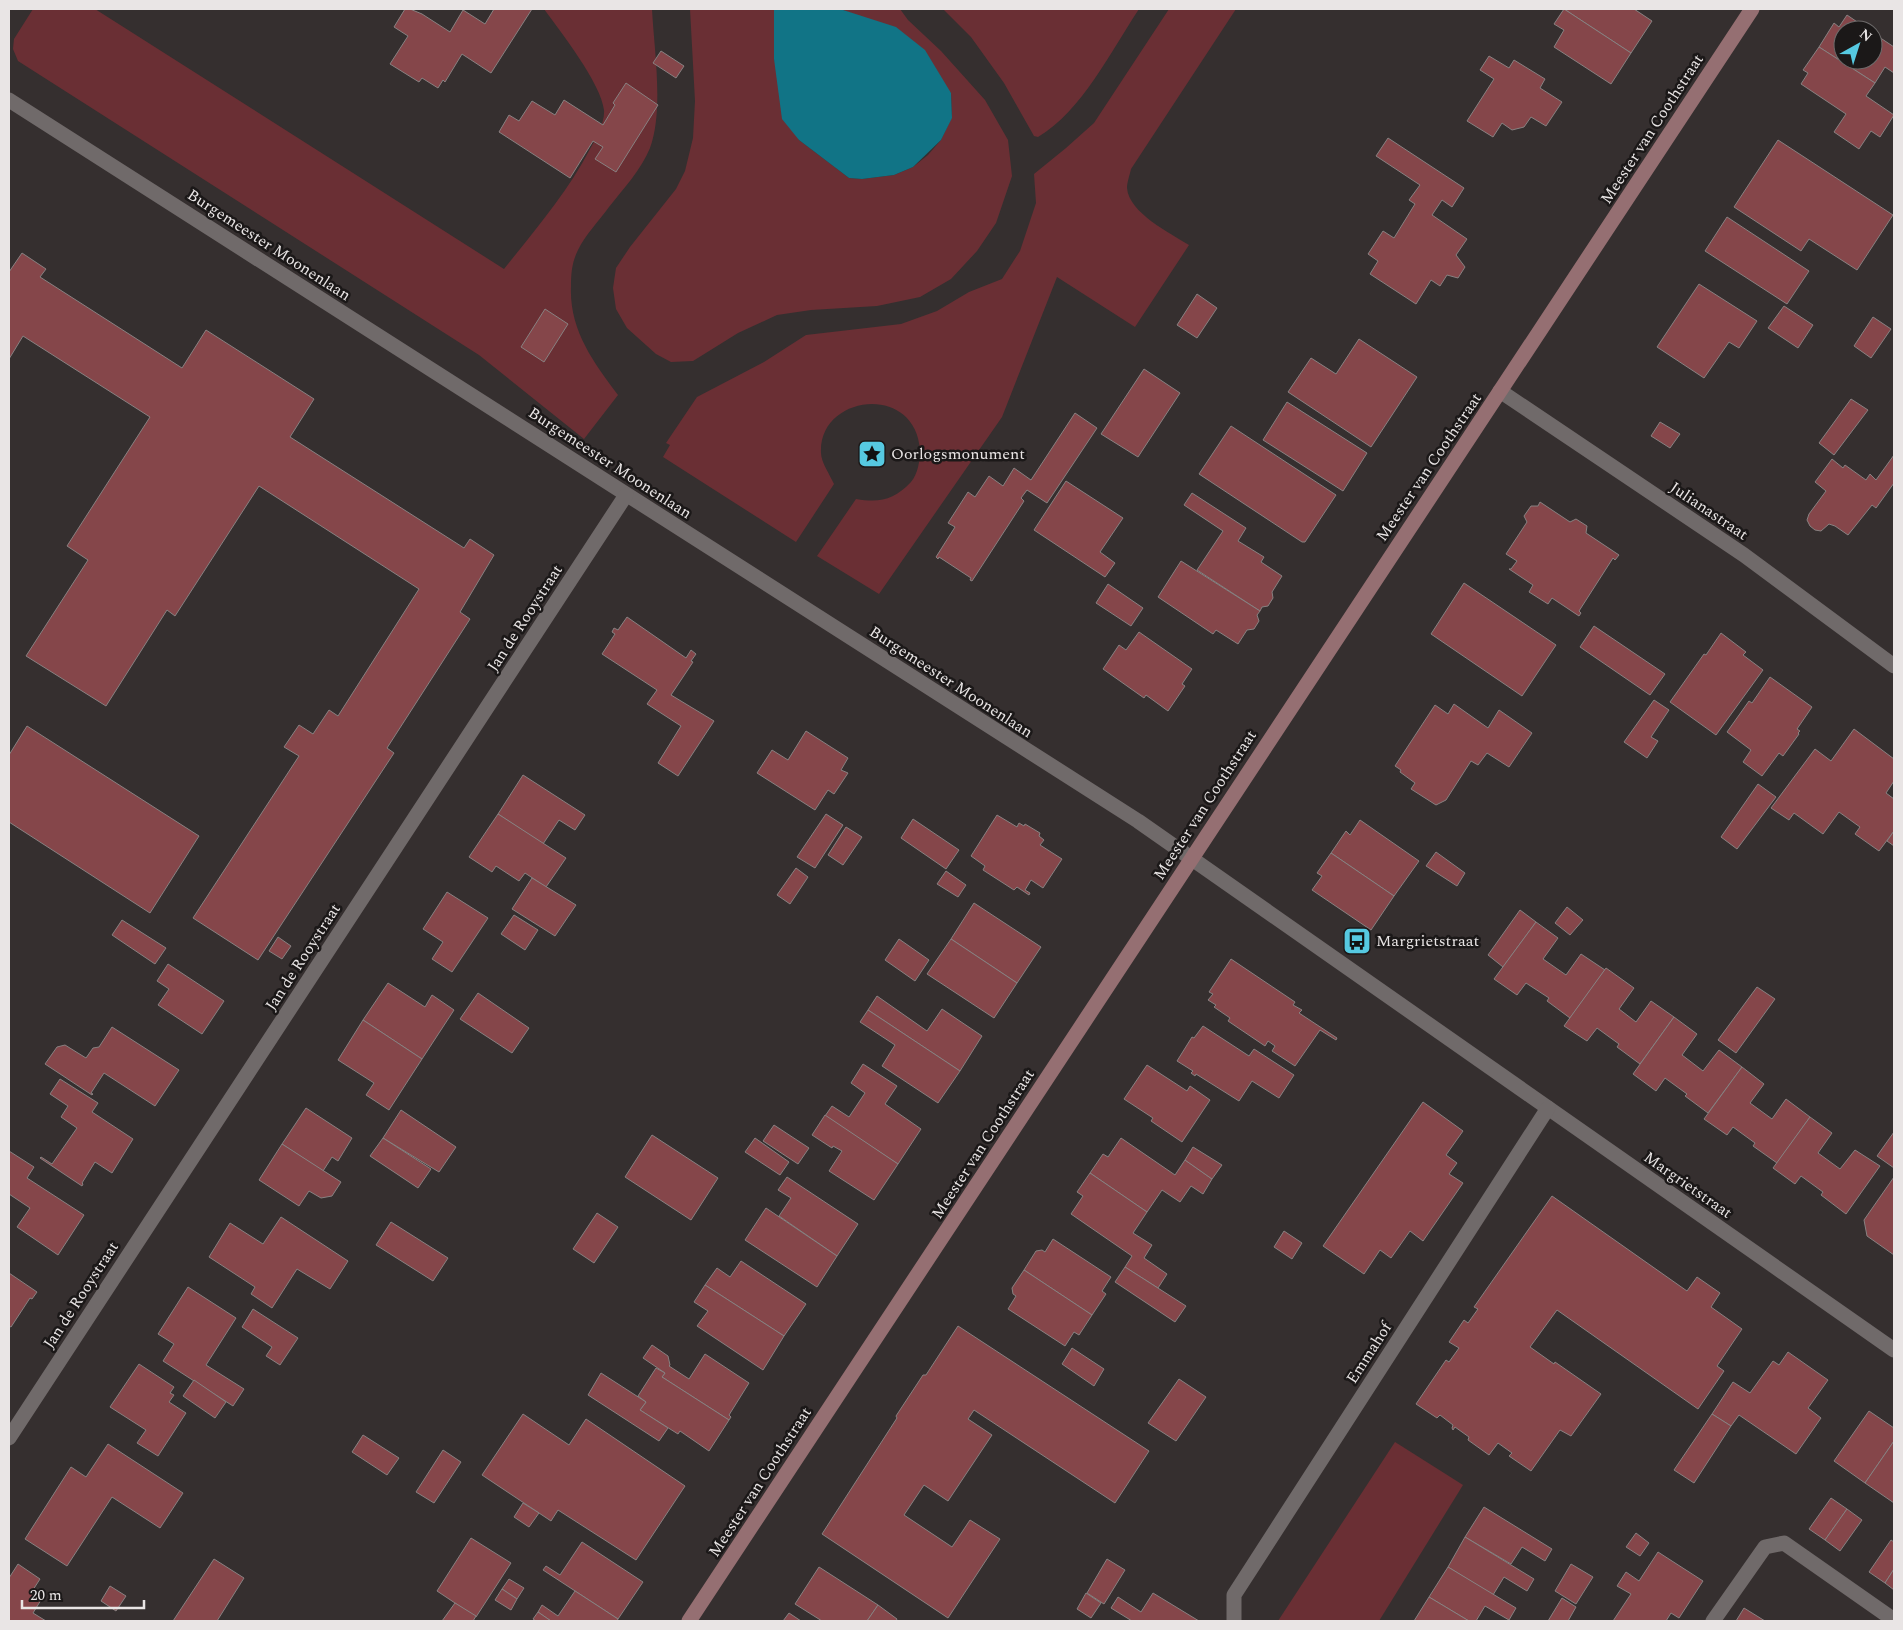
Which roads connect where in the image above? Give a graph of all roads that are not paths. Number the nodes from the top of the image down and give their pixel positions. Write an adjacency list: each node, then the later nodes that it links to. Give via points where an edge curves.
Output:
1 (1752, 9): 3 (street, Meester van Coothstraat)
2 (9, 100): 4 (street, Burgemeester Moonenlaan)
3 (1500, 391): 5 (street, Julianastraat, via 1744,555); 6 (street, Meester van Coothstraat)
4 (626, 495): 6 (street, Burgemeester Moonenlaan, via 1138,821); 9 (street, Jan de Rooystraat)
5 (1894, 666)
6 (1190, 859): 7 (street, Margrietstraat); 11 (street, Meester van Coothstraat)
7 (1548, 1108): 8 (street, Margrietstraat); 12 (street, Emmahof, via 1234,1596)
8 (1894, 1350)
9 (9, 1438)
10 (1894, 1620): 13 (street, via 1784,1543 1765,1547)
11 (689, 1621)
12 (1234, 1621)
13 (1713, 1621)

